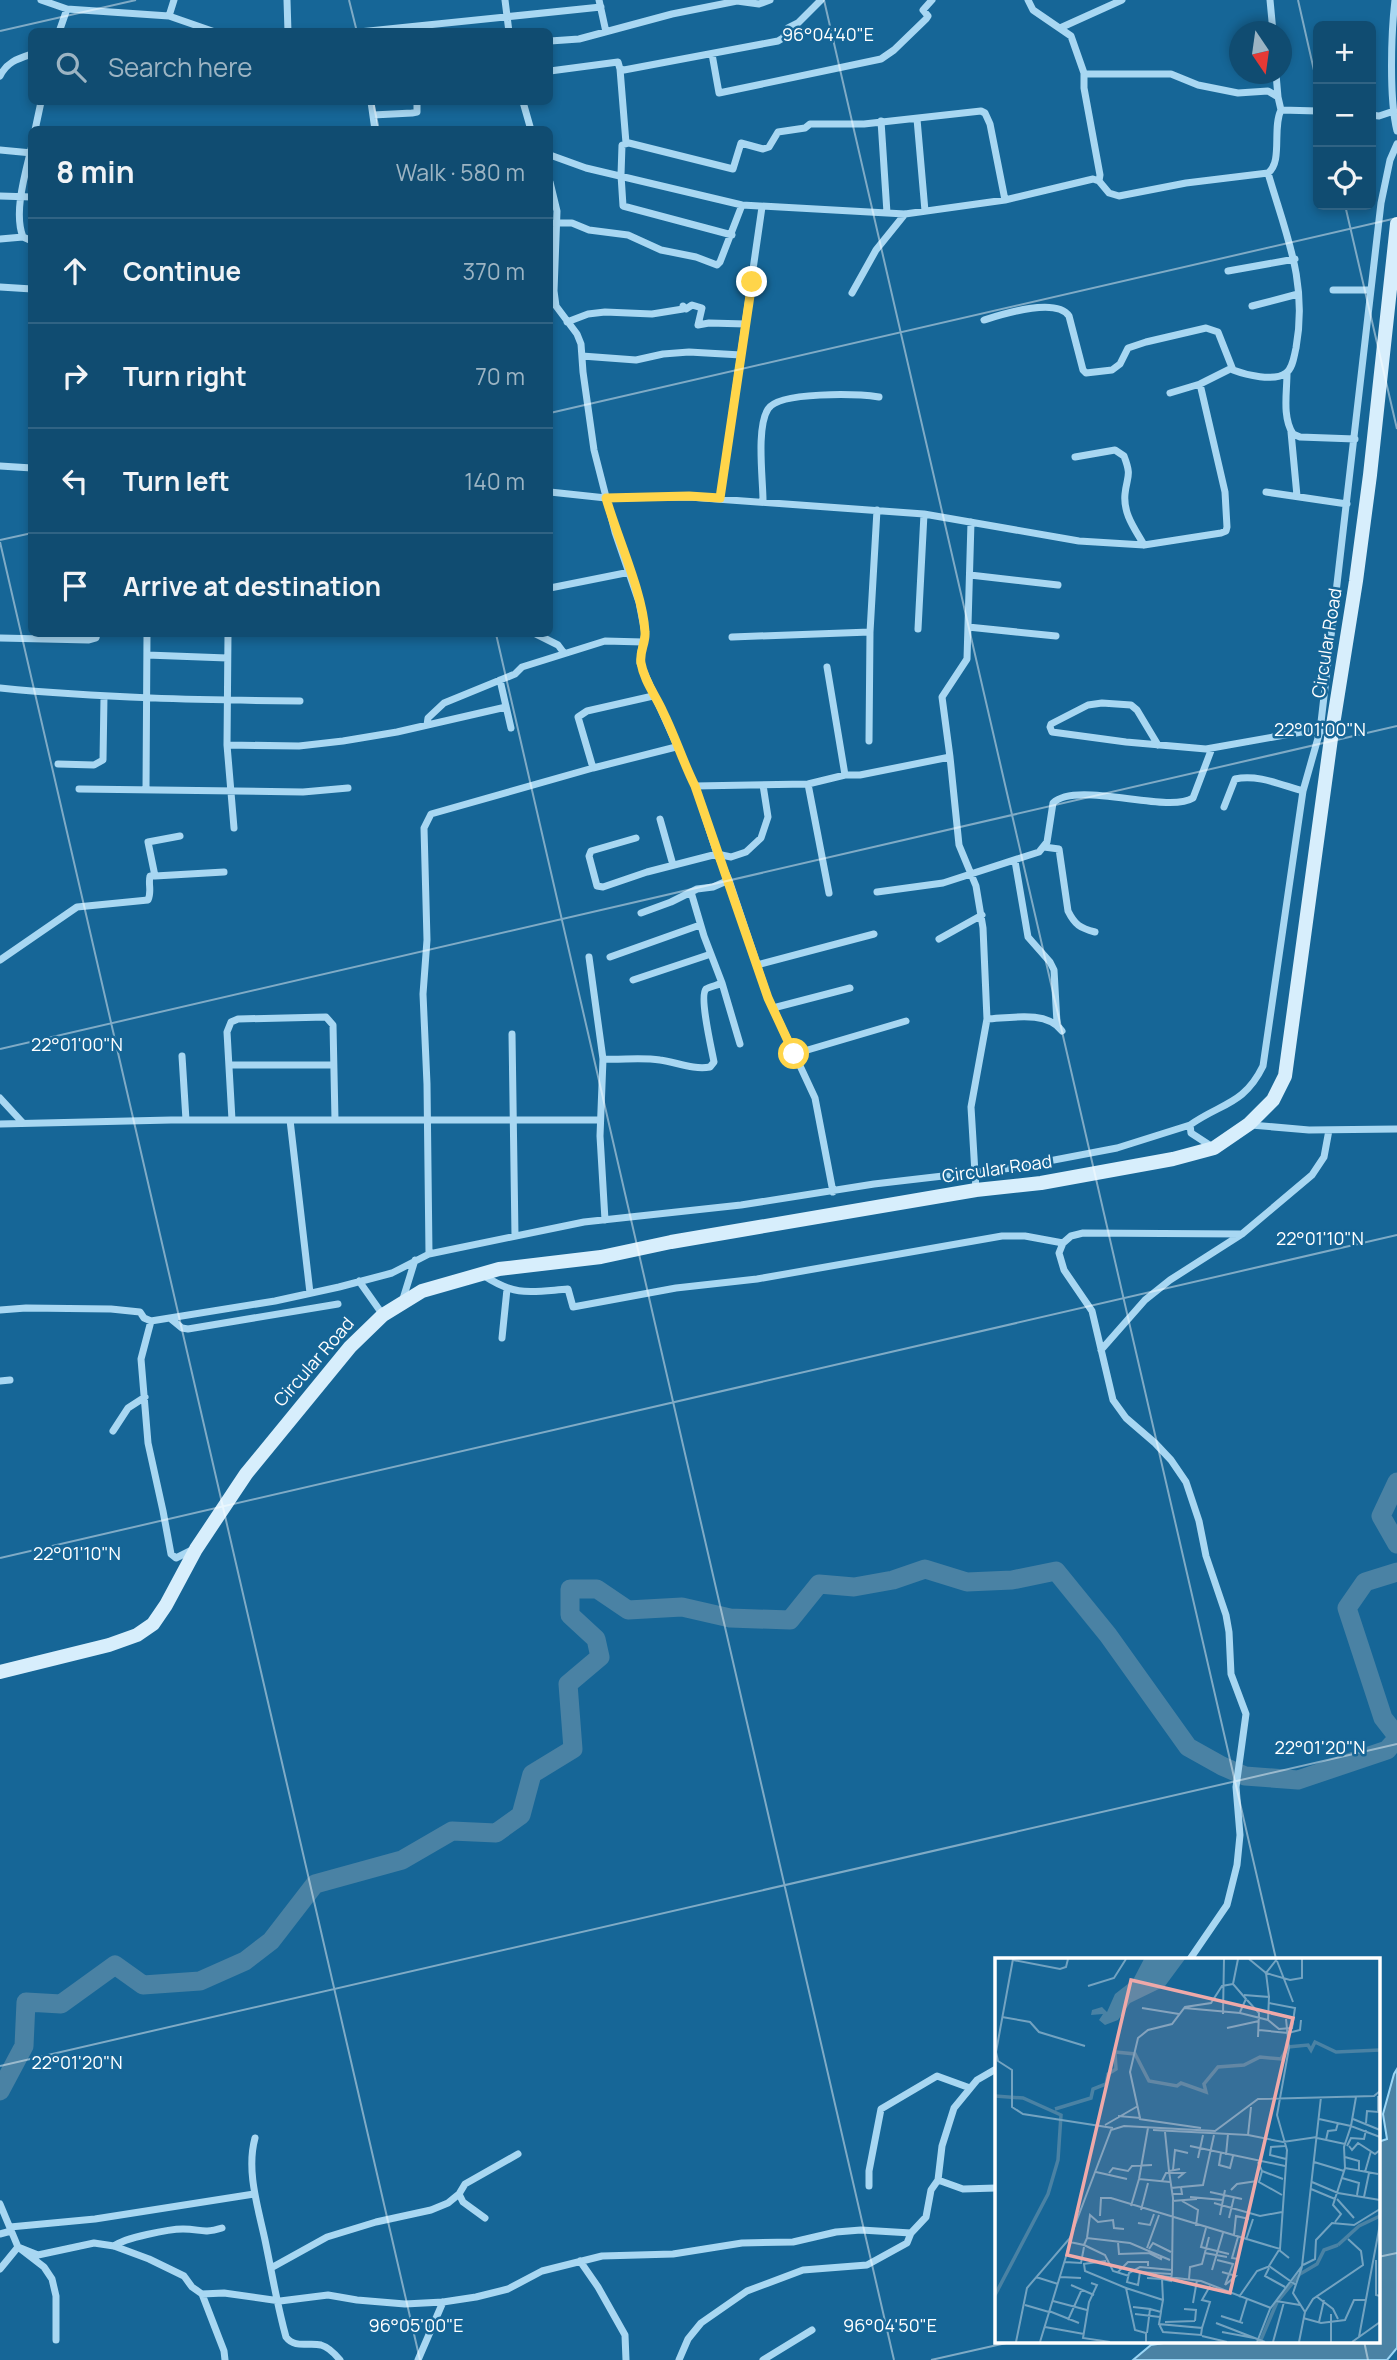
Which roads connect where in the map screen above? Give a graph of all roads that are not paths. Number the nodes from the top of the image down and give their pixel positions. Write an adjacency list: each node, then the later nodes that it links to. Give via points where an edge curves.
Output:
1 (41, 0): 14 (street)
2 (174, 0): 16 (street)
3 (287, 0): 21 (street)
4 (505, 0): 17 (street)
5 (771, 0): 25 (street, via 759,4 737,1)
6 (821, 0): 27 (street, via 778,41)
7 (932, 0): 27 (street, via 923,10 926,19 881,59 719,93)
8 (1028, 0): 15 (street)
9 (1035, 0): 15 (street)
10 (1122, 0): 24 (street)
11 (1270, 0): 18 (street)
12 (1395, 0): 41 (street)
13 (600, 4): 17 (street); 25 (street)
14 (67, 9): 16 (street); 19 (street)
15 (1033, 10): 24 (street)
16 (169, 16): 20 (street)
17 (507, 18): 22 (street); 23 (street)
18 (1272, 21)
19 (60, 28)
20 (204, 28)
21 (288, 28)
22 (394, 28)
23 (508, 28)
24 (1060, 28): 31 (street, via 1073,40)
25 (606, 32): 26 (street)
26 (553, 41)
27 (712, 54): 29 (street)
28 (28, 55): 32 (street, via 5,66)
29 (620, 69): 30 (street, via 618,62); 50 (street)
30 (553, 71)
31 (1084, 73): 34 (street, via 1171,74 1198,85 1238,93 1268,91); 58 (street)
32 (0, 76)
33 (1277, 84): 34 (street)
34 (1278, 97): 39 (street)
35 (40, 105): 46 (street)
36 (371, 105): 42 (street)
37 (417, 105): 42 (street, via 417,112)
38 (524, 105): 48 (street)
39 (1282, 110): 40 (street); 56 (street, via 1274,168)
40 (1313, 111)
41 (1394, 111): 43 (street); 49 (street)
42 (373, 115): 47 (street)
43 (1376, 116)
44 (917, 119): 45 (street); 62 (street, via 966,111 985,113); 66 (street)
45 (881, 121): 50 (street, via 810,124 778,132 763,149 741,143 733,169); 67 (street)
46 (36, 126)
47 (374, 126)
48 (530, 126)
49 (1397, 131)
50 (626, 143): 57 (street)
51 (1397, 144): 80 (street, via 1381,203)
52 (0, 150): 53 (street)
53 (28, 150)
54 (553, 156): 57 (street)
55 (28, 166): 60 (street)
56 (1268, 173): 58 (street, via 1119,195 1109,193); 75 (street)
57 (621, 175): 64 (street); 71 (street, via 626,209)
58 (1099, 181): 62 (street)
59 (0, 196): 60 (street)
60 (22, 197): 61 (street); 72 (street)
61 (28, 197)
62 (1006, 200): 66 (street)
63 (553, 201): 69 (street)
64 (742, 205): 65 (street); 71 (street)
65 (762, 206): 67 (street); 86 (street)
66 (925, 211): 68 (street)
67 (887, 213): 68 (street)
68 (905, 214): 81 (street, via 876,250)
69 (555, 223): 71 (street, via 628,235 661,250 713,264 720,262); 85 (street, via 554,291 556,306)
70 (1397, 224): 139 (main road, Circular Road, via 1368,488)
71 (732, 235)
72 (23, 237): 73 (street); 74 (street)
73 (0, 239)
74 (28, 239)
75 (1295, 259): 76 (street); 82 (street)
76 (1228, 271)
77 (0, 287): 78 (street)
78 (28, 289)
79 (1333, 290): 80 (street)
80 (1371, 290): 95 (street)
81 (852, 293)
82 (1298, 294): 83 (street); 90 (street, via 1299,331)
83 (1252, 306)
84 (984, 320): 89 (street, via 1049,307 1062,309 1069,316 1084,372 1090,374 1115,368 1131,347 1211,328 1218,332)
85 (567, 322): 86 (street, via 597,313 652,314 692,305 702,308 698,325); 88 (street, via 577,334)
86 (746, 324): 87 (street)
87 (741, 355): 88 (street, via 689,352 636,360); 103 (street)
88 (582, 356): 102 (street, via 594,450)
89 (1231, 369): 90 (street, via 1267,377); 91 (street)
90 (1287, 373): 94 (street)
91 (1200, 384): 92 (street); 109 (street, via 1225,492 1226,531)
92 (1170, 393)
93 (879, 397): 104 (street, via 822,394 775,402 763,427)
94 (1291, 432): 95 (street); 101 (street)
95 (1354, 439): 105 (street)
96 (1075, 457): 109 (street, via 1115,450 1124,456 1130,523)
97 (0, 466): 98 (street)
98 (28, 468)
99 (553, 492): 102 (street)
100 (1266, 492): 101 (street)
101 (1297, 496): 105 (street)
102 (606, 498): 103 (street); 110 (street)
103 (720, 498): 104 (street)
104 (763, 501): 106 (street)
105 (1347, 504): 139 (street)
106 (877, 510): 107 (street); 116 (street)
107 (925, 514): 108 (street); 115 (street)
108 (971, 522): 109 (street, via 1079,541); 111 (street)
109 (1144, 545)
110 (630, 572): 113 (street); 124 (street, via 646,632)
111 (970, 575): 112 (street); 114 (street)
112 (1058, 585)
113 (553, 587)
114 (968, 627): 117 (street); 145 (street, via 967,659 942,696)
115 (918, 629)
116 (870, 632): 122 (street); 140 (street)
117 (1056, 636)
118 (96, 637): 123 (street)
119 (147, 637): 126 (street)
120 (228, 637): 127 (street)
121 (542, 637): 125 (street)
122 (732, 637)
123 (0, 638)
124 (643, 642): 125 (street, via 605,641); 132 (street, via 640,663)
125 (564, 653): 129 (street)
126 (147, 655): 127 (street); 131 (street)
127 (227, 658): 134 (street)
128 (827, 667): 148 (street)
129 (500, 680): 136 (street); 137 (street, via 444,703)
130 (0, 688): 133 (street)
131 (147, 696): 133 (street); 134 (street); 154 (street)
132 (653, 696): 143 (street); 147 (street, via 578,717)
133 (104, 697): 146 (street, via 103,761)
134 (226, 700): 135 (street); 141 (street)
135 (300, 701)
136 (506, 707): 137 (street); 138 (street)
137 (427, 725): 141 (street, via 299,746)
138 (511, 728)
139 (1326, 731): 144 (street); 155 (street); 209 (main road, Circular Road, via 1285,1076 1273,1100)
140 (869, 741)
141 (227, 745): 156 (street)
142 (1158, 745): 142 (street, via 1052,732 1049,727 1088,705 1131,705); 144 (street)
143 (676, 747): 147 (street); 151 (street)
144 (1212, 748): 162 (street, via 1189,800 1073,796 1056,800)
145 (950, 757): 148 (street); 167 (street, via 959,845)
146 (58, 764)
147 (593, 768): 205 (street, via 431,814 424,828)
148 (845, 775): 149 (street)
149 (808, 784): 150 (street); 172 (street)
150 (763, 785): 151 (street); 163 (street, via 768,817 761,838 746,852 731,857)
151 (695, 786): 163 (street)
152 (348, 788): 156 (street)
153 (79, 789): 154 (street)
154 (146, 790): 156 (street)
155 (1303, 791): 157 (street, via 1244,777 1235,779); 210 (street, via 1263,1066 1245,1094)
156 (231, 793): 159 (street)
157 (1224, 807)
158 (660, 819): 165 (street)
159 (234, 828)
160 (180, 836): 168 (street, via 148,842)
161 (636, 838): 165 (street, via 592,851 589,856 597,886)
162 (1044, 847): 164 (street); 176 (street, via 1059,849 1072,919 1077,927)
163 (717, 854): 165 (street); 169 (street)
164 (1015, 860): 167 (street); 190 (street, via 1028,937 1054,970)
165 (673, 865)
166 (224, 872): 168 (street)
167 (972, 875): 171 (street); 174 (street)
168 (155, 876): 182 (street, via 149,879 148,900 72,909)
169 (729, 880): 170 (street); 183 (street)
170 (691, 892): 173 (street); 175 (street)
171 (877, 892)
172 (829, 893)
173 (640, 913)
174 (982, 915): 178 (street); 188 (street)
175 (701, 926): 179 (street); 181 (street)
176 (1095, 932)
177 (874, 934): 183 (street)
178 (939, 939)
179 (711, 954): 184 (street); 185 (street)
180 (589, 957): 196 (street)
181 (610, 957)
182 (0, 960)
183 (757, 965): 187 (street)
184 (633, 980)
185 (722, 983): 193 (street); 196 (street, via 704,994 714,1062 710,1067 658,1059)
186 (850, 988): 187 (street)
187 (773, 1008): 194 (street)
188 (987, 1019): 190 (street, via 1031,1017); 214 (street, via 971,1107)
189 (906, 1021): 194 (street)
190 (1057, 1023): 191 (street)
191 (1062, 1031)
192 (512, 1034): 204 (street)
193 (740, 1044)
194 (794, 1054): 216 (street, via 815,1098)
195 (182, 1056): 200 (street)
196 (603, 1059): 206 (street)
197 (229, 1065): 198 (street); 198 (street, via 231,1022 326,1017 333,1025); 201 (street)
198 (334, 1065): 203 (street)
199 (0, 1098): 207 (street)
200 (186, 1120): 201 (street); 207 (street)
201 (232, 1120): 202 (street)
202 (290, 1120): 203 (street); 226 (street)
203 (335, 1120): 205 (street)
204 (514, 1120): 205 (street); 206 (street); 219 (street)
205 (427, 1121): 221 (street)
206 (600, 1121): 217 (street)
207 (23, 1123): 208 (street)
208 (0, 1124)
209 (1249, 1124): 212 (street); 213 (main road, Circular Road)
210 (1190, 1125): 213 (street, via 1191,1133); 214 (street, via 1117,1147)
211 (1397, 1129): 212 (street)
212 (1329, 1130): 218 (street, via 1324,1157 1312,1175)
213 (1214, 1148): 215 (main road, Circular Road, via 1041,1183)
214 (976, 1174): 215 (street); 216 (street)
215 (976, 1190): 223 (main road, Circular Road)
216 (833, 1192): 217 (street)
217 (605, 1220): 219 (street)
218 (1242, 1234): 220 (street, via 1083,1233); 234 (street, via 1145,1300)
219 (515, 1236): 221 (street)
220 (1063, 1243): 225 (street, via 1002,1236 573,1307 568,1289); 234 (street, via 1059,1253 1063,1270 1092,1311)
221 (429, 1254): 222 (street)
222 (416, 1259): 224 (street, via 392,1273); 228 (street)
223 (481, 1274): 225 (street); 228 (main road, Circular Road, via 422,1291)
224 (359, 1281): 226 (street); 230 (street)
225 (507, 1289): 233 (street)
226 (310, 1293): 231 (street)
227 (338, 1304): 231 (street, via 188,1329)
228 (401, 1304): 230 (main road, Circular Road)
229 (0, 1310): 232 (street, via 111,1309 139,1312)
230 (383, 1315): 239 (main road, Circular Road, via 350,1347 246,1474)
231 (171, 1319): 232 (street)
232 (151, 1321): 237 (street, via 141,1359)
233 (502, 1338)
234 (1101, 1350): 241 (street, via 1113,1400 1186,1482 1230,1632 1231,1674 1246,1714 1236,1787 1237,1865 1227,1905)
235 (10, 1380): 236 (street)
236 (0, 1381)
237 (145, 1397): 238 (street, via 128,1408); 239 (street, via 148,1443 167,1544 176,1558)
238 (113, 1431)
239 (196, 1549): 240 (main road, Circular Road, via 153,1624 137,1635)
240 (0, 1672)
241 (1191, 1958)
242 (995, 2071): 243 (street)
243 (970, 2088): 246 (street, via 954,2108 947,2127); 247 (street, via 937,2076 881,2109)
244 (255, 2137): 249 (street)
245 (518, 2154): 250 (street, via 465,2184)
246 (938, 2180): 248 (street, via 963,2189); 255 (street, via 931,2190 926,2217)
247 (869, 2186)
248 (995, 2188)
249 (254, 2194): 254 (street); 260 (street)
250 (459, 2194): 252 (street); 260 (street, via 431,2210 327,2237)
251 (0, 2204): 254 (street)
252 (485, 2218)
253 (222, 2228): 257 (street, via 174,2230)
254 (10, 2229): 256 (street); 258 (street)
255 (911, 2233): 259 (street, via 836,2232 793,2242 742,2243); 271 (street, via 901,2248 867,2265 803,2270 747,2291 701,2323)
256 (0, 2234)
257 (114, 2246): 258 (street, via 94,2243 38,2255); 262 (street, via 184,2276)
258 (18, 2247): 261 (street); 266 (street, via 52,2279)
259 (580, 2261): 264 (street, via 542,2271 508,2289); 270 (street, via 625,2334)
260 (271, 2268): 263 (street)
261 (0, 2269)
262 (202, 2294): 263 (street); 267 (street)
263 (276, 2301): 264 (street, via 328,2295 381,2302); 268 (street, via 289,2342 321,2345)
264 (443, 2302): 269 (street)
265 (812, 2330): 272 (street)
266 (56, 2340)
267 (225, 2360)
268 (340, 2360)
269 (418, 2360)
270 (626, 2360)
271 (678, 2360)
272 (763, 2360)

